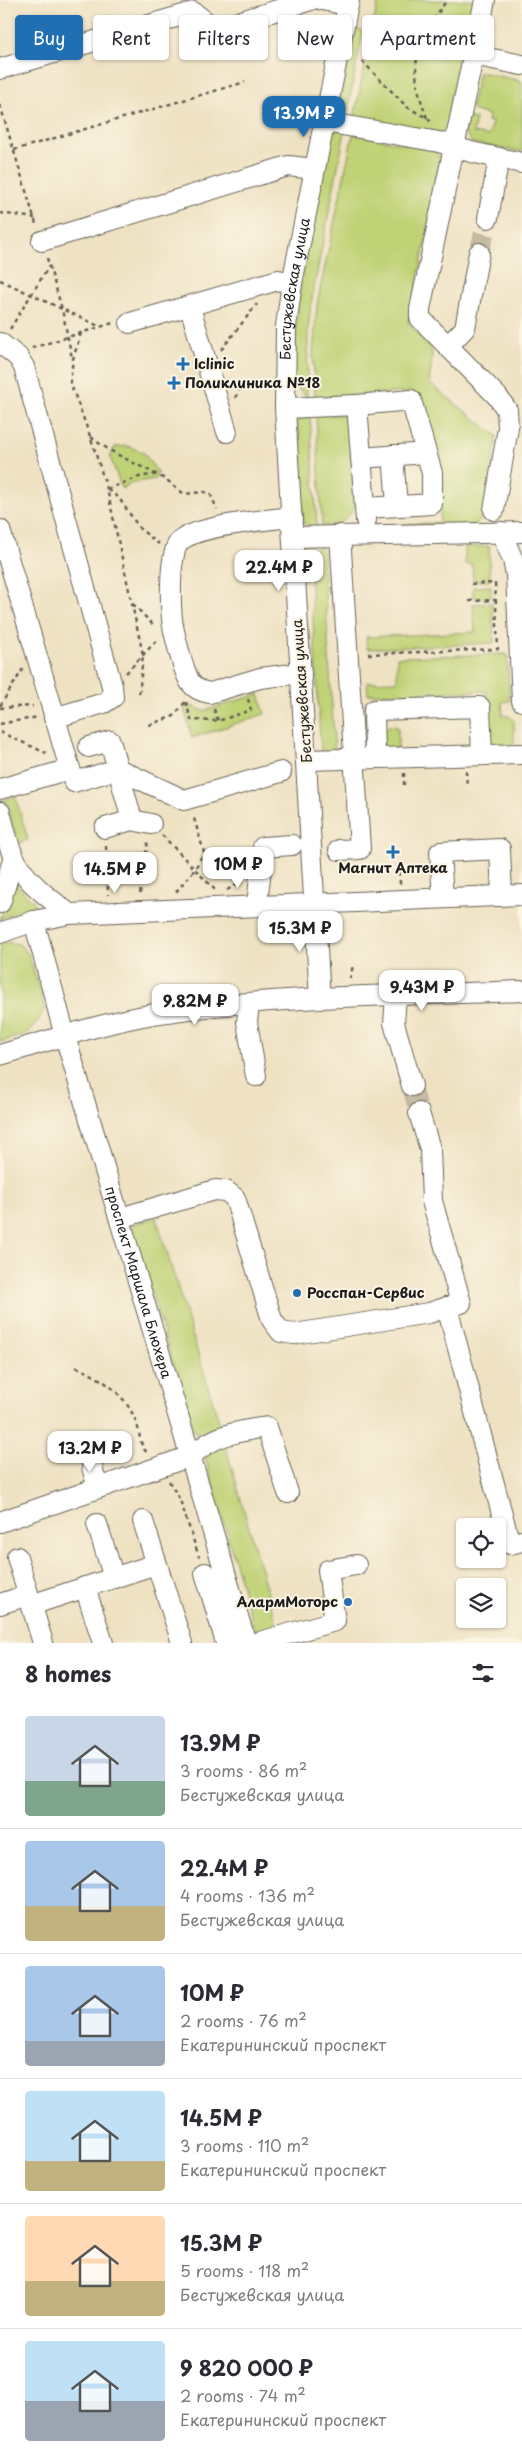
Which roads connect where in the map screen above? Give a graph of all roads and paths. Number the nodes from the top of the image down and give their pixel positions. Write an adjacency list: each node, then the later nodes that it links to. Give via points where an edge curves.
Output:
1 (310, 0): 11 (street, via 215,29 193,12)
2 (322, 0): 5 (street)
3 (447, 0): 13 (path, via 431,22 417,56 416,84)
4 (485, 0): 6 (street)
5 (349, 2): 14 (street, Бестужевская улица)
6 (482, 15)
7 (494, 59): 10 (street)
8 (472, 60): 16 (street)
9 (362, 61): 13 (path, via 407,107)
10 (522, 65)
11 (0, 70)
12 (245, 82): 17 (path)
13 (427, 118): 15 (path)
14 (325, 122): 16 (street); 20 (street, Бестужевская улица)
15 (437, 127)
16 (454, 147): 18 (street); 36 (street, via 420,309 420,318)
17 (14, 150)
18 (499, 158): 19 (street); 23 (street)
19 (522, 163)
20 (315, 169): 24 (street, via 288,166); 28 (street, Бестужевская улица)
21 (0, 213): 22 (path)
22 (34, 218)
23 (488, 218)
24 (42, 241)
25 (479, 253): 36 (street, via 465,328)
26 (49, 266): 29 (path)
27 (0, 280): 29 (path)
28 (292, 283): 31 (street, via 278,280); 41 (street, Бестужевская улица, via 286,326)
29 (32, 294): 34 (path, via 62,309); 35 (path)
30 (257, 304): 39 (path)
31 (190, 307): 32 (street); 39 (street)
32 (130, 323): 33 (path, via 125,320)
33 (82, 332): 34 (path); 38 (path)
34 (66, 337): 37 (path, via 22,351); 38 (path)
35 (1, 343): 37 (street)
36 (448, 346): 51 (street, via 507,410 508,428)
37 (18, 357): 69 (street, via 24,367)
38 (72, 359): 43 (path, via 70,382)
39 (208, 367): 42 (street)
40 (357, 405): 41 (street); 44 (street, via 411,400); 46 (street)
41 (285, 408): 52 (street, Бестужевская улица)
42 (227, 432)
43 (90, 436): 47 (path); 48 (path)
44 (426, 453): 45 (street); 49 (street, via 432,473 432,504)
45 (393, 455): 46 (street); 49 (street)
46 (362, 458): 50 (street)
47 (156, 475): 48 (path, via 142,476); 53 (path, via 182,492 190,494 201,490 210,493 216,503)
48 (107, 489): 59 (path, via 119,498 140,529); 63 (path)
49 (397, 506): 50 (street)
50 (366, 508): 58 (street)
51 (494, 510)
52 (292, 527): 53 (street); 57 (street); 68 (street, Бестужевская улица)
53 (220, 528): 59 (street, via 189,534 178,542)
54 (0, 530): 65 (street)
55 (501, 532): 56 (street); 58 (street, via 414,542); 72 (street, via 516,575)
56 (522, 532)
57 (340, 535): 58 (street); 82 (street)
58 (376, 540)
59 (173, 555): 64 (street)
60 (468, 584): 61 (path, via 495,583)
61 (496, 600): 62 (path); 66 (path, via 498,649)
62 (469, 601)
63 (132, 602): 64 (path); 67 (path)
64 (168, 632): 67 (path); 68 (street, via 190,682 202,692 210,693 260,678)
65 (34, 649): 73 (path); 74 (street)
66 (368, 654)
67 (143, 655): 69 (path); 70 (path)
68 (301, 673): 83 (street, Бестужевская улица)
69 (112, 686): 74 (street, via 113,697 104,703)
70 (139, 696)
71 (186, 701): 76 (path, via 174,716)
72 (522, 701)
73 (0, 707): 74 (path)
74 (52, 712): 75 (path); 84 (street)
75 (0, 724)
76 (149, 724)
77 (0, 732): 84 (path)
78 (88, 747): 85 (street, via 110,741)
79 (522, 754): 80 (street)
80 (482, 755): 81 (street); 81 (street, via 480,707 374,710)
81 (375, 757): 82 (street)
82 (354, 758): 83 (street); 93 (street, via 360,849)
83 (307, 760): 106 (street, Бестужевская улица)
84 (69, 766): 85 (street, via 74,782); 87 (street)
85 (118, 769): 88 (street); 90 (street)
86 (281, 772): 88 (street)
87 (0, 789)
88 (188, 799): 96 (path, via 204,852)
89 (0, 812): 94 (street)
90 (141, 822): 91 (street); 96 (path); 102 (path)
91 (105, 828): 101 (path)
92 (292, 845): 97 (street, via 262,847)
93 (339, 850)
94 (14, 857): 105 (street); 108 (street, via 44,894)
95 (399, 864): 98 (path)
96 (195, 869): 97 (path, via 219,894); 99 (path)
97 (260, 873): 107 (street)
98 (400, 885)
99 (173, 895)
100 (522, 895): 103 (street)
101 (108, 896)
102 (140, 896)
103 (502, 896): 104 (street); 104 (street, via 500,849 440,852)
104 (443, 898): 106 (street)
105 (0, 904)
106 (315, 904): 107 (street); 113 (street, Бестужевская улица)
107 (257, 906): 108 (street)
108 (69, 914): 109 (street)
109 (34, 921): 110 (street); 115 (street, проспект Маршала Блюхера)
110 (0, 932)
111 (522, 991): 112 (street)
112 (396, 996): 113 (street); 118 (street, via 394,1023)
113 (320, 999): 114 (street)
114 (249, 1004): 115 (street, via 152,1015); 117 (street, via 247,1022)
115 (65, 1036): 116 (street); 120 (street, проспект Маршала Блюхера)
116 (0, 1056)
117 (256, 1076)
118 (412, 1086)
119 (420, 1113): 121 (street, via 430,1150 432,1201 461,1302)
120 (120, 1218): 121 (street, via 215,1190 226,1191 235,1198 272,1320 281,1332 294,1334 429,1313); 123 (street, проспект Маршала Блюхера)
121 (447, 1307): 131 (street, via 510,1544)
122 (76, 1367): 125 (path, via 98,1376 117,1390 137,1425 139,1441)
123 (191, 1456): 125 (street); 127 (street, via 204,1443 223,1435 267,1427); 144 (street, проспект Маршала Блюхера)
124 (92, 1467): 126 (street)
125 (158, 1467): 126 (street); 135 (path, via 180,1500)
126 (98, 1488): 129 (street)
127 (288, 1493)
128 (143, 1521): 133 (street)
129 (0, 1522)
130 (97, 1524): 136 (street)
131 (522, 1541)
132 (16, 1557): 138 (street)
133 (156, 1564): 136 (street); 142 (street)
134 (356, 1564): 145 (street, via 328,1570 335,1621)
135 (205, 1573): 143 (street)
136 (114, 1578): 137 (street)
137 (85, 1587): 138 (street); 141 (street)
138 (30, 1600): 139 (street); 140 (street)
139 (0, 1604)
140 (43, 1643)
141 (103, 1643)
142 (182, 1643)
143 (226, 1643)
144 (246, 1643)
145 (256, 1643)

